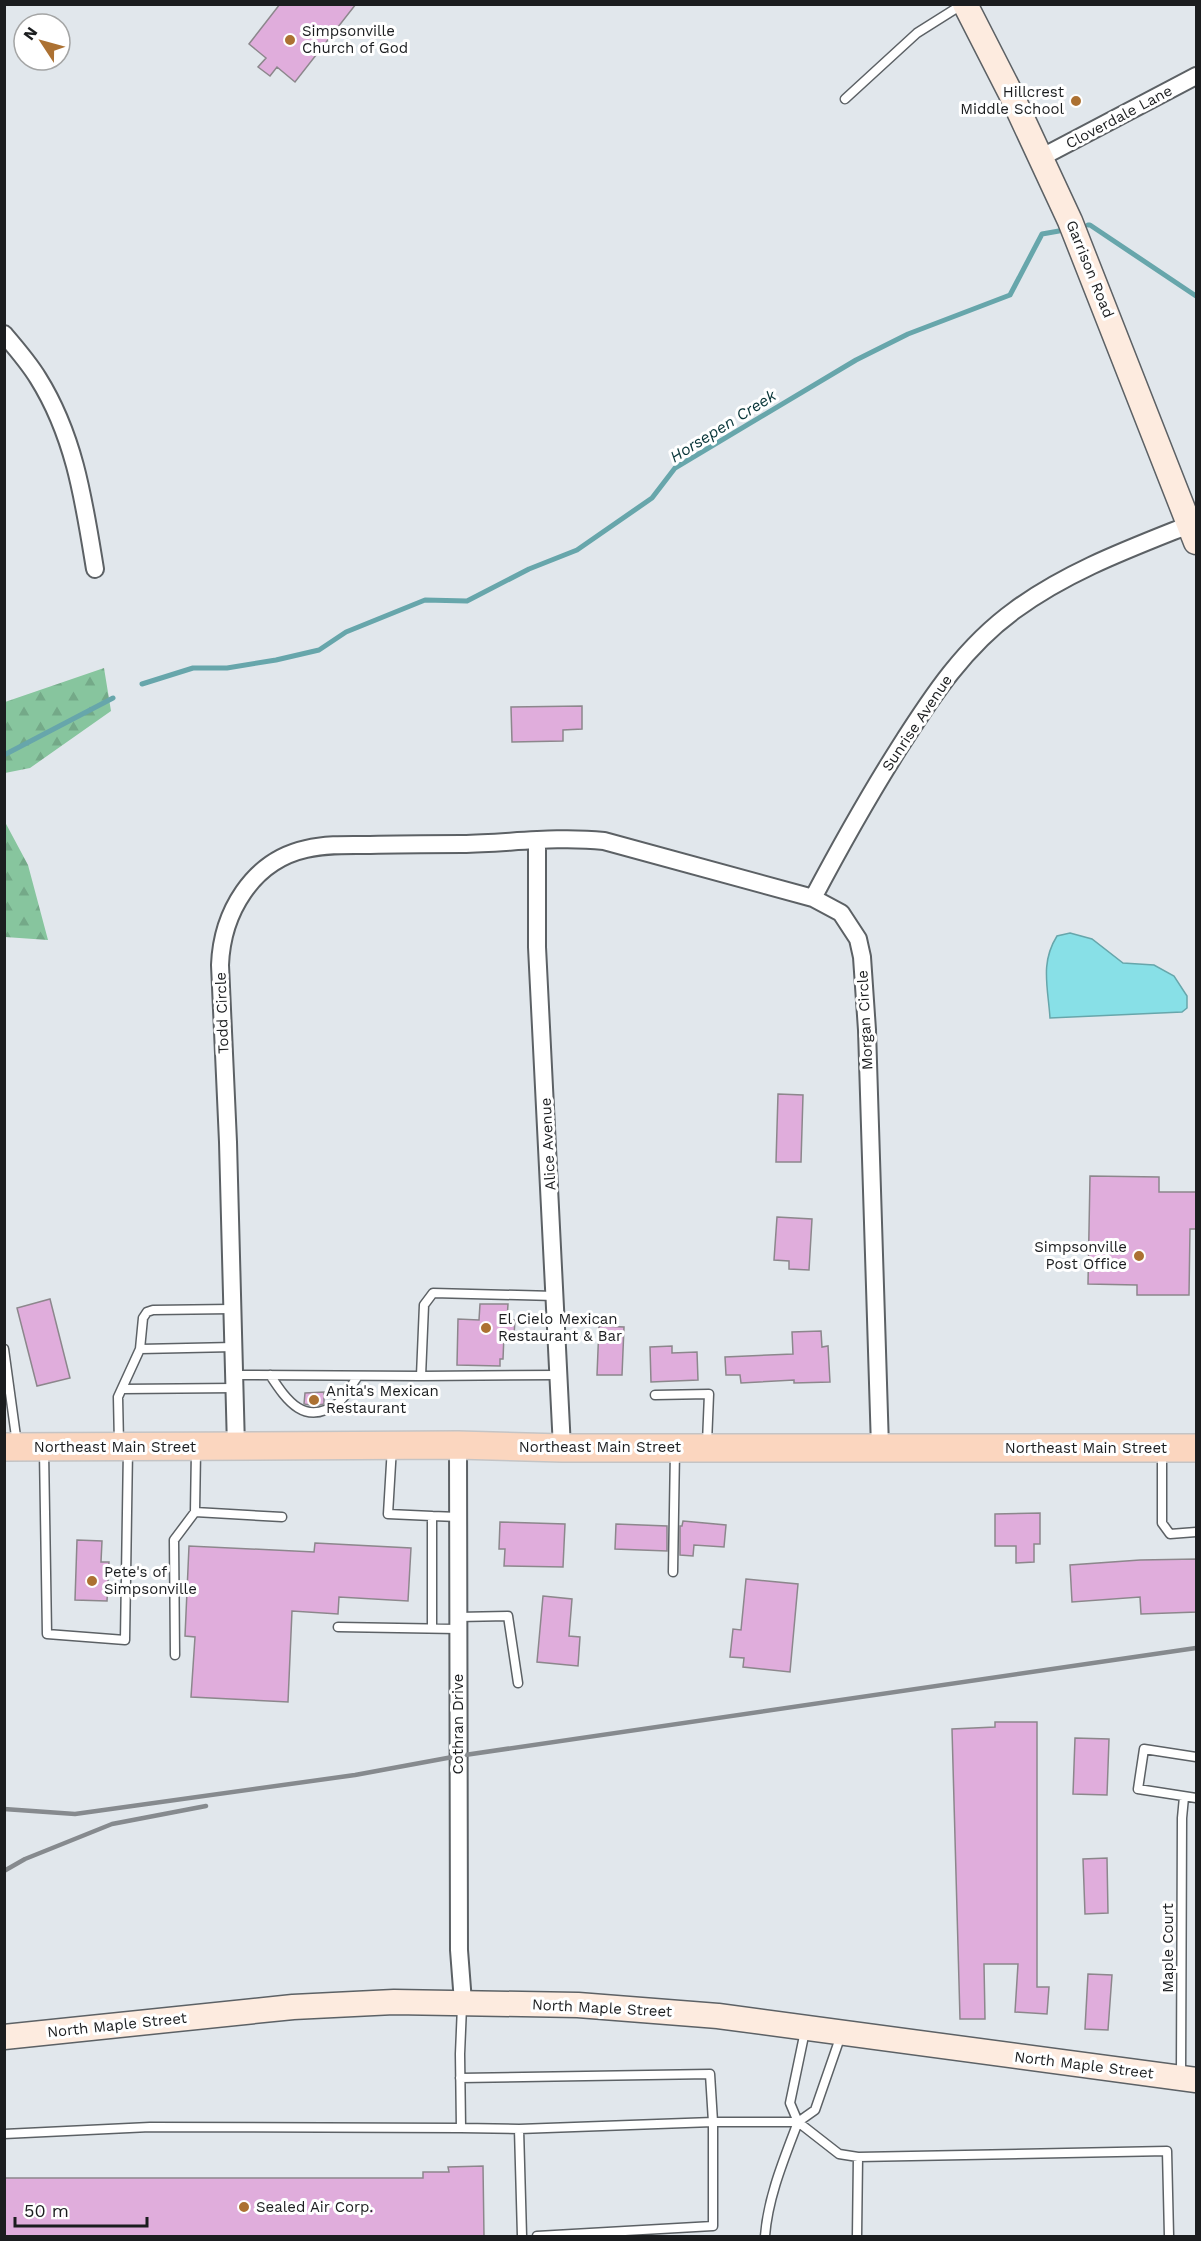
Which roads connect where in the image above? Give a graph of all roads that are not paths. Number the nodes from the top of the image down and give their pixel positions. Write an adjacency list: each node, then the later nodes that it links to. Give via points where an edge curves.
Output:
1 (964, 4): 3 (lane, via 917,33); 4 (street, Garrison Road)
2 (1197, 76): 4 (street, Cloverdale Lane)
3 (845, 99)
4 (1042, 157): 6 (street, Garrison Road)
5 (4, 334): 7 (street, via 38,378 61,420 83,492)
6 (1194, 533): 9 (street, Sunrise Avenue, via 1108,558 1058,582 1016,609 977,643 931,698 863,806)
7 (95, 569)
8 (537, 840): 9 (street, Morgan Circle, via 604,841); 10 (street, Alice Avenue, via 537,947); 11 (street, Todd Circle, via 308,849 274,863 244,890 222,938 220,965)
9 (813, 898): 30 (street, Morgan Circle, via 841,913 858,939 862,957)
10 (555, 1296): 16 (street, Alice Avenue); 18 (lane, via 433,1293 424,1305)
11 (232, 1309): 12 (street, Todd Circle); 14 (lane, via 147,1312 142,1318)
12 (234, 1347): 14 (lane); 19 (street, Todd Circle)
13 (4, 1349): 23 (lane)
14 (140, 1349): 20 (lane)
15 (270, 1375): 17 (lane); 17 (lane, via 286,1399 303,1412 320,1412 340,1402); 19 (lane)
16 (558, 1375): 18 (lane); 32 (street, Alice Avenue)
17 (358, 1376): 18 (lane)
18 (421, 1376)
19 (235, 1382): 20 (lane); 26 (street, Todd Circle)
20 (122, 1389): 24 (lane, via 118,1397)
21 (656, 1395): 29 (lane, via 708,1394)
22 (458, 1445): 27 (main road, Northeast Main Street); 32 (main road, Northeast Main Street); 38 (street, Cothran Drive)
23 (11, 1447): 31 (main road, Northeast Main Street)
24 (124, 1447): 25 (main road, Northeast Main Street); 31 (main road, Northeast Main Street); 31 (lane, via 125,1640 47,1634)
25 (196, 1447): 26 (main road, Northeast Main Street); 35 (lane)
26 (236, 1447): 27 (main road, Northeast Main Street)
27 (392, 1447): 36 (lane, via 388,1514)
28 (675, 1447): 29 (main road, Northeast Main Street); 32 (main road, Northeast Main Street); 40 (lane)
29 (707, 1447): 30 (main road, Northeast Main Street)
30 (880, 1447): 33 (main road, Northeast Main Street)
31 (44, 1448)
32 (562, 1448)
33 (1161, 1448): 34 (main road, Northeast Main Street); 39 (lane, via 1162,1523 1170,1534)
34 (1197, 1448)
35 (195, 1512): 37 (lane); 44 (lane, via 174,1540)
36 (432, 1516): 38 (lane); 43 (lane)
37 (282, 1517)
38 (458, 1517): 41 (street, Cothran Drive)
39 (1197, 1532)
40 (673, 1572)
41 (458, 1623): 43 (lane); 45 (lane, via 508,1616); 49 (street, Cothran Drive, via 459,1938)
42 (338, 1627): 43 (lane)
43 (432, 1628)
44 (175, 1655)
45 (518, 1683)
46 (1197, 1757): 47 (lane, via 1144,1749 1138,1789)
47 (1184, 1797): 48 (lane); 54 (lane, Maple Court)
48 (1197, 1798)
49 (463, 2002): 50 (street, North Maple Street, via 643,2009); 52 (street, North Maple Street, via 293,2007); 53 (lane)
50 (806, 2028): 51 (street, North Maple Street); 56 (lane, via 790,2103)
51 (842, 2033): 54 (street, North Maple Street); 56 (lane, via 814,2110)
52 (4, 2037)
53 (460, 2078): 55 (lane, via 710,2074); 57 (lane)
54 (1189, 2079)
55 (712, 2122): 56 (lane); 58 (lane); 62 (lane, via 713,2226)
56 (798, 2122): 60 (lane, via 839,2154); 63 (lane, via 777,2176)
57 (461, 2128): 58 (lane); 59 (lane, via 150,2127)
58 (519, 2129): 61 (lane)
59 (4, 2134)
60 (858, 2157): 64 (lane); 65 (lane, via 1167,2151)
61 (522, 2236)
62 (537, 2236)
63 (765, 2236)
64 (857, 2236)
65 (1169, 2236)

